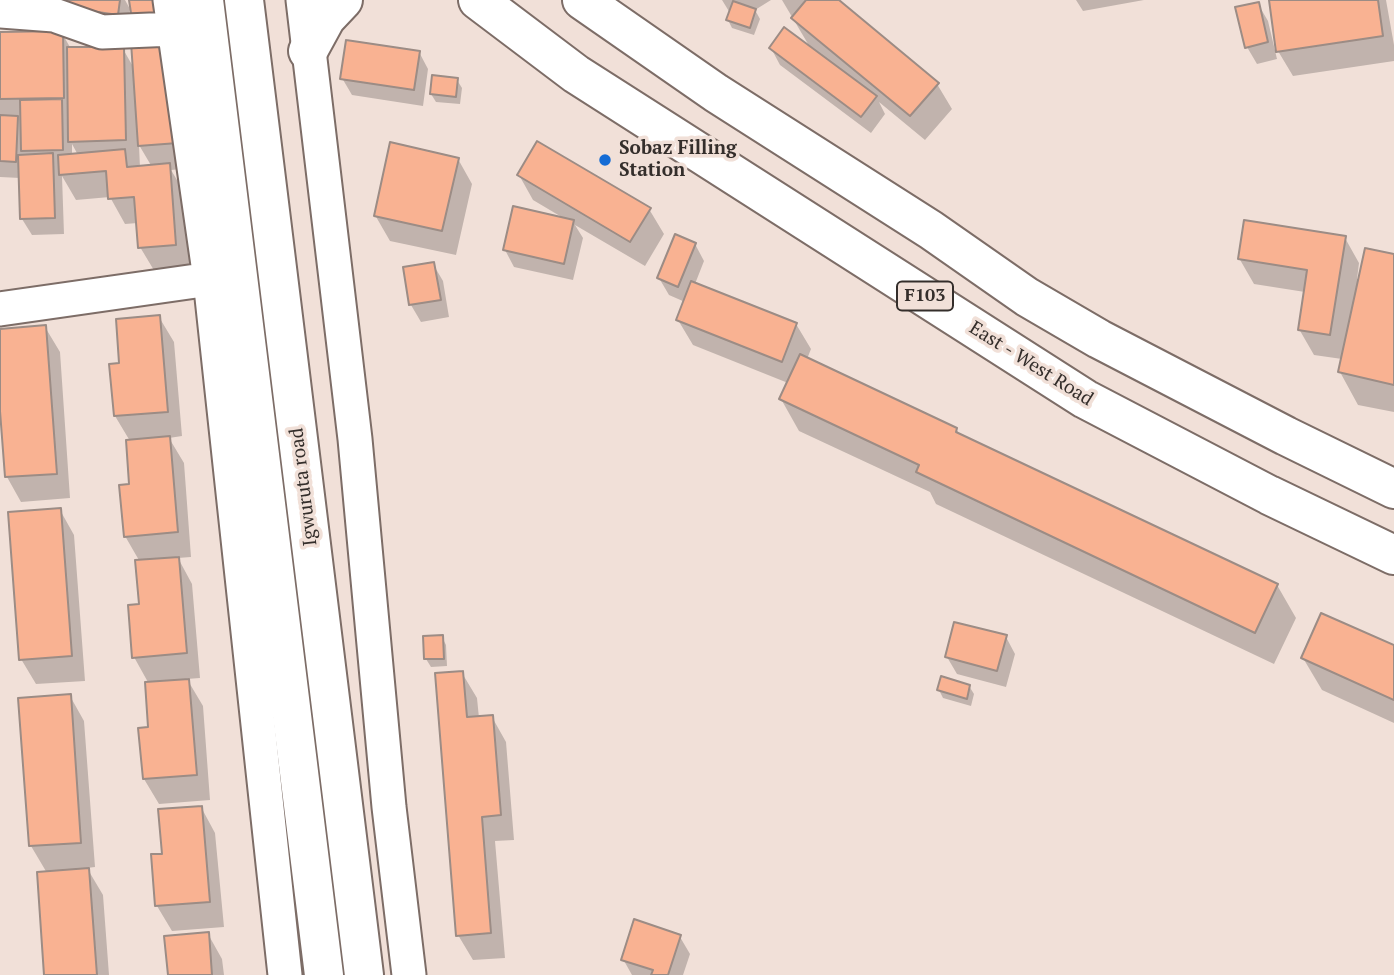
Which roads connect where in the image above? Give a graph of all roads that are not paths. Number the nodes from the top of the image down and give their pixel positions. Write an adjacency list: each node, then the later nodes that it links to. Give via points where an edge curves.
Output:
1 (204, 0): 17 (main road, Igwuruta road)
2 (244, 0): 18 (main road, Igwuruta road)
3 (303, 0): 9 (street)
4 (343, 0): 9 (main road, via 326,18)
5 (478, 0): 13 (main road, East - West Road / F103, via 576,74)
6 (582, 0): 11 (main road)
7 (0, 11): 8 (street, via 54,15 102,32)
8 (172, 14): 10 (street)
9 (308, 51): 19 (street, via 355,439)
10 (210, 279): 12 (street); 16 (street)
11 (1027, 297): 13 (main road); 14 (main road, via 1099,339)
12 (0, 309)
13 (1004, 346): 15 (main road, East - West Road / F103, via 1085,399)
14 (1394, 489)
15 (1394, 555)
16 (285, 975)
17 (324, 975)
18 (364, 975)
19 (409, 975)

